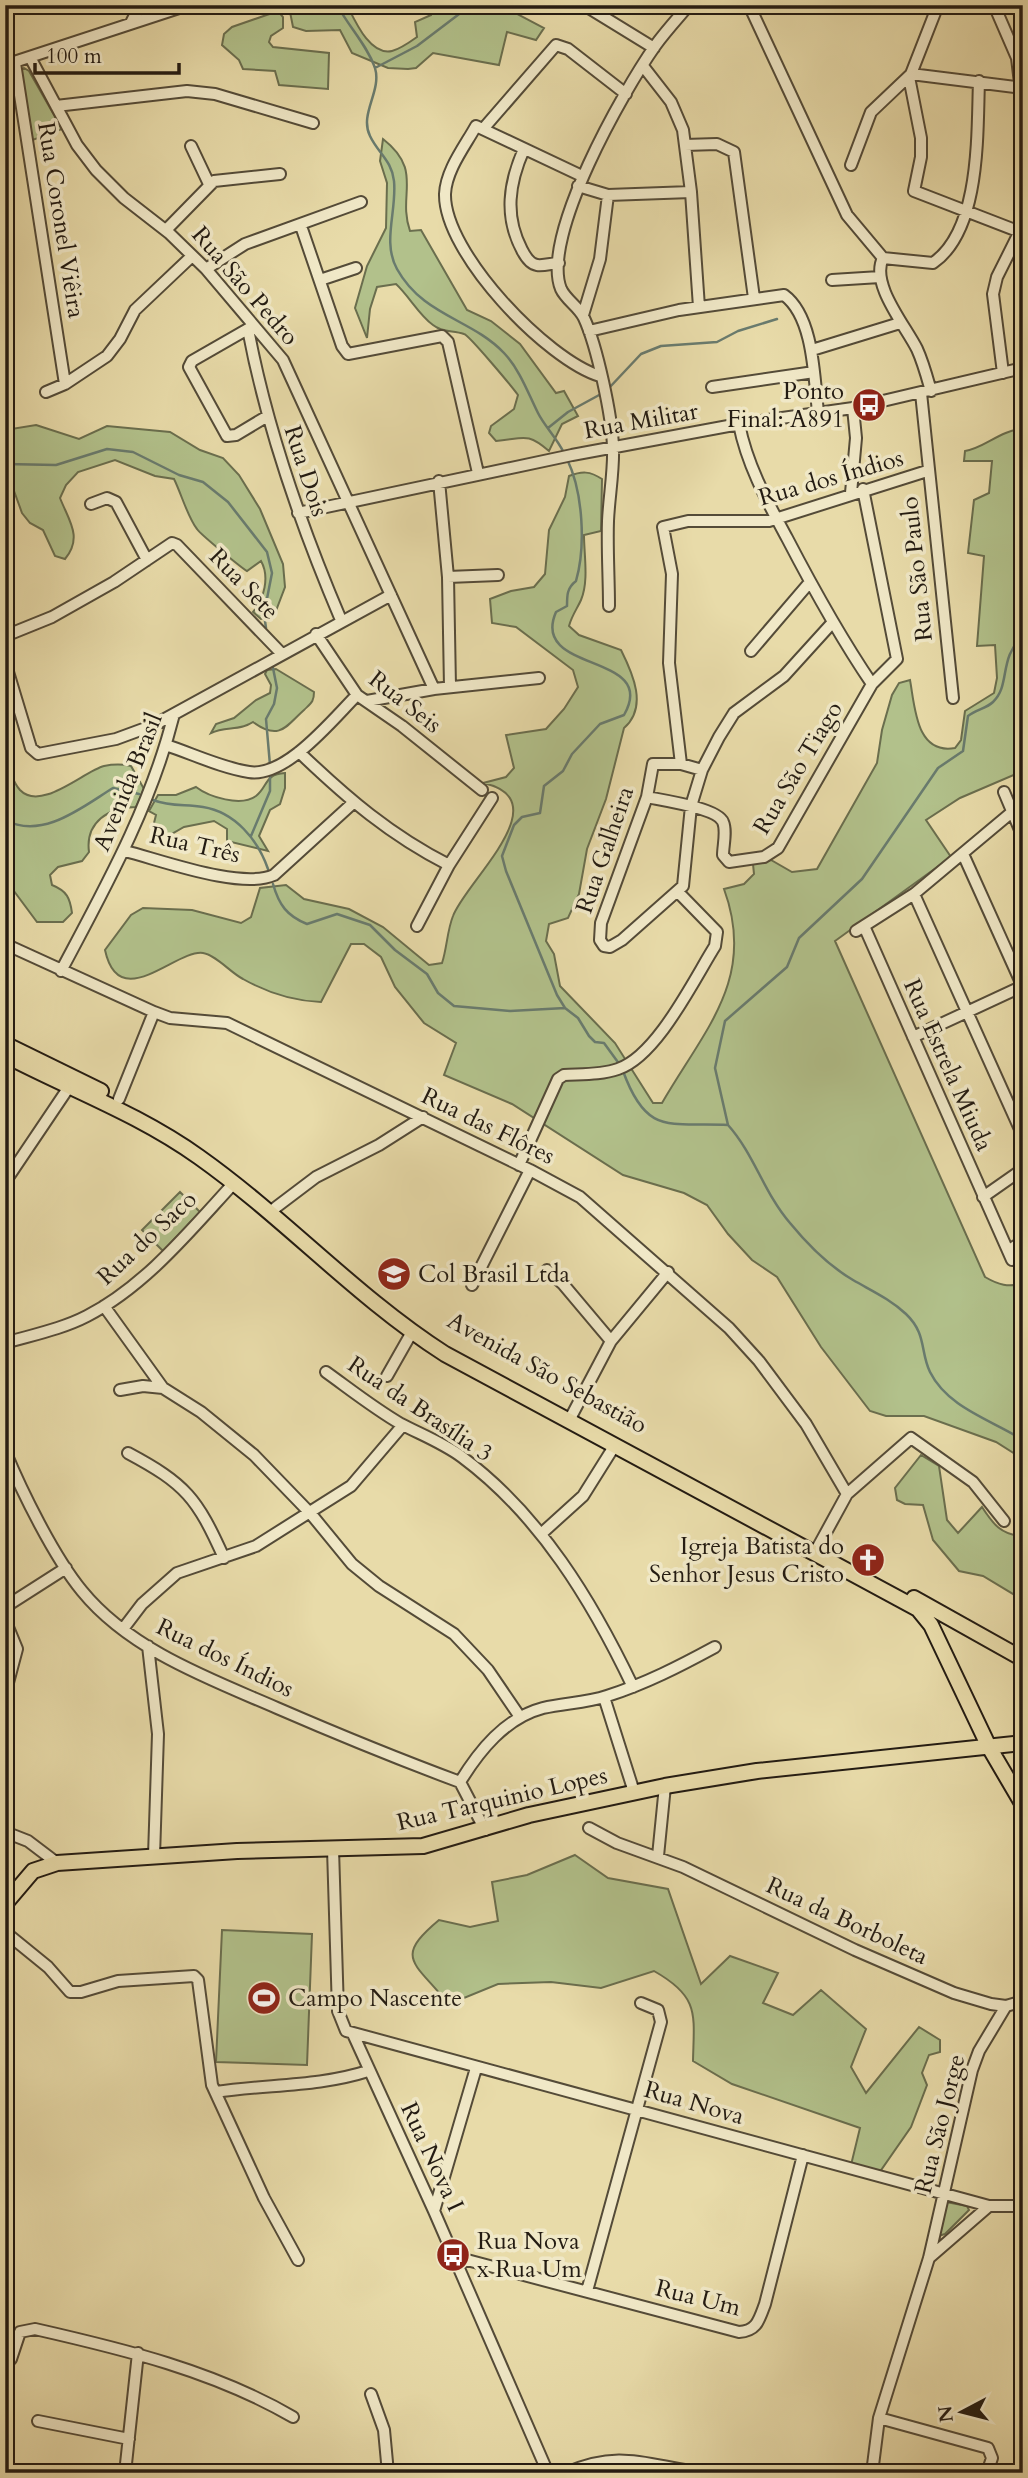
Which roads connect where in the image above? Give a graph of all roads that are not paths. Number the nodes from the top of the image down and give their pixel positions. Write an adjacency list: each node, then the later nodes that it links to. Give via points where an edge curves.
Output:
1 (140, 5): 8 (street)
2 (188, 5): 8 (street)
3 (584, 5): 9 (street)
4 (688, 5): 9 (street)
5 (749, 5): 36 (street, via 847,215)
6 (938, 5): 13 (street)
7 (994, 5): 15 (street, via 1017,58)
8 (131, 23): 10 (street)
9 (654, 48): 12 (street)
10 (31, 59): 11 (street); 17 (street, Rua São Pedro)
11 (10, 64): 54 (street, Rua Coronel Viêira)
12 (643, 66): 16 (street); 21 (street, via 678,116)
13 (910, 76): 14 (street); 24 (street, via 871,112); 31 (street, via 921,138 914,191)
14 (979, 81): 15 (street); 31 (street, via 975,177)
15 (1021, 88): 18 (street)
16 (626, 94): 20 (street, via 560,45 553,46); 26 (street)
17 (56, 106): 19 (street, via 187,91 215,94); 34 (street, Rua São Pedro, via 77,145 110,186)
18 (1023, 109)
19 (313, 123)
20 (480, 128): 23 (street); 53 (street, via 446,182 446,208 456,236 504,303)
21 (685, 145): 28 (street); 43 (street, via 717,144 734,152)
22 (191, 146): 27 (street)
23 (524, 149): 26 (street); 37 (street, via 510,188 511,222 530,262)
24 (851, 165)
25 (280, 174): 27 (street)
26 (580, 181): 29 (street); 37 (street)
27 (209, 184): 34 (street)
28 (691, 192): 29 (street); 44 (street)
29 (608, 195): 45 (street, via 600,260)
30 (361, 202): 32 (street)
31 (966, 210): 33 (street); 36 (street, via 948,249 933,263)
32 (301, 226): 39 (street, via 245,244); 41 (street)
33 (1021, 229): 52 (street, via 993,294)
34 (166, 230): 35 (street, Rua São Pedro)
35 (192, 256): 39 (street, Rua São Pedro); 54 (street, via 135,310 112,351)
36 (883, 258): 40 (street)
37 (559, 263): 45 (street, via 562,289)
38 (356, 268): 41 (street)
39 (206, 269): 47 (street, Rua São Pedro)
40 (880, 278): 42 (street); 46 (street, Rua São Paulo)
41 (320, 280): 64 (street, via 348,354 438,337 448,342)
42 (832, 281)
43 (754, 298): 44 (street); 49 (street, via 784,295 793,303)
44 (699, 307): 48 (street)
45 (583, 315): 48 (street)
46 (901, 323): 49 (street); 57 (street, Rua São Paulo, via 916,348)
47 (250, 328): 60 (street, Rua Dois); 60 (street, via 192,360 189,367 227,436); 68 (street, Rua São Pedro, via 288,367)
48 (589, 331): 53 (street)
49 (812, 350): 51 (street)
50 (1023, 368): 52 (street, Rua Militar)
51 (814, 372): 55 (street); 59 (street)
52 (1003, 373): 57 (street, Rua Militar)
53 (601, 381): 62 (street)
54 (65, 384): 56 (street)
55 (712, 387)
56 (46, 392)
57 (926, 392): 58 (street, Rua Militar); 63 (street, Rua São Paulo)
58 (853, 408): 59 (street, Rua Militar); 67 (street, via 856,438)
59 (818, 412): 61 (street, Rua Militar)
60 (266, 417): 70 (street, Rua Dois)
61 (739, 424): 62 (street, Rua Militar); 71 (street, via 744,453)
62 (613, 447): 64 (street, Rua Militar); 77 (street)
63 (928, 471): 66 (street, Rua dos Índios); 90 (street, Rua São Paulo)
64 (478, 473): 65 (street, Rua Militar)
65 (439, 481): 68 (street, Rua Militar); 74 (street)
66 (863, 489): 67 (street, Rua dos Índios); 86 (street, Rua São Tiago, via 897,653 894,665)
67 (851, 493): 71 (street, Rua dos Índios)
68 (349, 503): 70 (street, Rua Militar); 76 (street, Rua São Pedro)
69 (90, 504): 72 (street, via 107,498 116,502)
70 (298, 513): 78 (street, Rua Dois)
71 (777, 519): 75 (street); 94 (street, Rua dos Índios, via 688,521 663,527 672,574 669,663)
72 (147, 560): 81 (street, via 52,617); 83 (street, Rua Sete, via 169,544 177,545)
73 (498, 575): 74 (street)
74 (448, 577): 87 (street)
75 (810, 582): 79 (street); 82 (street)
76 (391, 595): 78 (street, Avenida Brasil); 88 (street, Rua São Pedro)
77 (609, 606)
78 (341, 620): 80 (street, Avenida Brasil)
79 (833, 622): 86 (street); 95 (street, via 784,676 734,713)
80 (316, 634): 83 (street, Avenida Brasil); 89 (street, Rua Seis)
81 (5, 636)
82 (751, 651)
83 (281, 653): 91 (street, Avenida Brasil)
84 (5, 662): 91 (street, via 35,754 116,739)
85 (539, 678): 87 (street)
86 (872, 684): 101 (street, Rua São Tiago, via 778,848 764,857 733,862 723,855 723,821)
87 (450, 687): 88 (street)
88 (434, 689): 89 (street)
89 (362, 698): 93 (street); 96 (street, Rua Seis)
90 (953, 698)
91 (174, 714): 92 (street, Avenida Brasil)
92 (166, 746): 93 (street, via 250,772 271,770); 104 (street, Avenida Brasil)
93 (299, 752): 100 (street)
94 (681, 764): 95 (street, Rua Galheira); 98 (street, Rua Galheira, via 653,764)
95 (702, 770): 101 (street)
96 (482, 790)
97 (1004, 792): 102 (street)
98 (647, 797): 101 (street); 107 (street, Rua Galheira, via 601,923 601,943 610,947 622,940)
99 (492, 798): 106 (street)
100 (353, 803): 104 (street, Rua Três, via 266,879 230,877); 106 (street, via 406,843)
101 (691, 806): 107 (street, via 687,874)
102 (1012, 812): 103 (street); 105 (street)
103 (1023, 837)
104 (125, 851): 111 (street, Avenida Brasil)
105 (963, 854): 108 (street); 112 (street)
106 (449, 865): 109 (street)
107 (678, 892): 122 (street, via 715,929 718,940 637,1060 621,1068 558,1079)
108 (914, 894): 114 (street); 115 (street, Rua Estrela Miuda, via 860,929)
109 (417, 926)
110 (5, 944): 111 (street, Rua das Flôres)
111 (61, 971): 113 (street, Rua das Flôres)
112 (1023, 987): 114 (street)
113 (154, 1012): 119 (street); 120 (street, Rua das Flôres, via 170,1018 227,1023)
114 (968, 1012): 115 (street); 121 (street)
115 (913, 1037): 127 (street, Rua Estrela Miuda)
116 (5, 1044): 119 (main road, Avenida São Sebastião)
117 (5, 1055): 118 (main road, Avenida São Sebastião)
118 (69, 1087): 125 (street); 126 (main road, Avenida São Sebastião, via 158,1129)
119 (119, 1099): 128 (main road, Avenida São Sebastião, via 207,1151)
120 (423, 1117): 122 (street, Rua das Flôres); 128 (street, via 316,1177)
121 (1023, 1136)
122 (519, 1165): 124 (street, Rua das Flôres)
123 (1023, 1169): 127 (street)
124 (530, 1170): 131 (street, Rua das Flôres, via 580,1197); 132 (street)
125 (5, 1182)
126 (233, 1184): 133 (street, Rua do Saco, via 157,1264); 134 (main road, Avenida São Sebastião)
127 (983, 1197): 129 (street, Rua Estrela Miuda, via 1010,1256)
128 (275, 1208): 141 (main road, Avenida São Sebastião, via 419,1328)
129 (1023, 1241)
130 (547, 1270): 135 (street)
131 (668, 1272): 135 (street); 146 (street, Rua das Flôres, via 760,1361)
132 (472, 1285)
133 (104, 1306): 136 (street, Rua do Saco, via 84,1318); 139 (street)
134 (412, 1332): 138 (street); 143 (main road, Avenida São Sebastião)
135 (611, 1340): 141 (street)
136 (5, 1343)
137 (326, 1372): 142 (street, Rua da Brasília 3)
138 (387, 1376)
139 (163, 1388): 140 (street); 147 (street, via 246,1448)
140 (120, 1390)
141 (572, 1415): 150 (main road, Avenida São Sebastião)
142 (403, 1425): 147 (street, via 365,1473); 149 (street, Rua da Brasília 3, via 480,1472)
143 (615, 1446): 149 (street, via 583,1496); 159 (main road, Avenida São Sebastião, via 918,1609)
144 (5, 1451): 152 (street, Rua dos Índios)
145 (128, 1453): 151 (street, via 177,1481 210,1525)
146 (847, 1494): 148 (street, via 914,1438 973,1482); 150 (street)
147 (311, 1514): 151 (street, via 256,1546); 164 (street, via 352,1564 379,1587 454,1634)
148 (1004, 1521)
149 (541, 1534): 161 (street, Rua da Brasília 3, via 596,1613)
150 (818, 1547): 156 (main road, Avenida São Sebastião)
151 (224, 1558): 155 (street, via 177,1573 142,1604)
152 (66, 1568): 153 (street); 155 (street, Rua dos Índios, via 83,1593)
153 (5, 1607)
154 (5, 1620): 162 (street, via 16,1641 17,1658)
155 (123, 1629): 157 (street, Rua dos Índios)
156 (968, 1629): 159 (main road, via 947,1633); 160 (main road, Avenida São Sebastião)
157 (148, 1646): 167 (street, Rua dos Índios, via 375,1751); 175 (street, via 158,1734)
158 (715, 1647): 161 (street)
159 (943, 1649): 166 (main road)
160 (1023, 1659)
161 (633, 1686): 163 (street)
162 (5, 1694)
163 (604, 1697): 164 (street); 169 (street)
164 (520, 1717): 167 (street, via 493,1738)
165 (1023, 1743): 166 (main road, Rua Tarquinio Lopes)
166 (989, 1747): 168 (main road, Rua Tarquinio Lopes, via 757,1771); 170 (main road)
167 (460, 1782): 172 (street)
168 (665, 1786): 169 (main road, Rua Tarquinio Lopes); 176 (street)
169 (634, 1792): 172 (main road, Rua Tarquinio Lopes)
170 (1023, 1805)
171 (589, 1828): 176 (street, Rua da Borboleta)
172 (485, 1829): 174 (main road, Rua Tarquinio Lopes, via 423,1846)
173 (5, 1832): 177 (street, via 28,1841)
174 (334, 1849): 175 (main road, Rua Tarquinio Lopes); 183 (street, Rua Nova I, via 338,2011 342,2026)
175 (153, 1856): 177 (main road, Rua Tarquinio Lopes)
176 (658, 1856): 182 (street, Rua da Borboleta, via 902,1971 984,2003)
177 (57, 1863): 178 (main road, Rua Tarquinio Lopes, via 33,1871)
178 (5, 1904)
179 (5, 1932): 186 (street, via 71,1992 140,1978 194,1976 200,1986 206,2055)
180 (1023, 2001): 182 (street, Rua da Borboleta)
181 (641, 2003): 187 (street, via 657,2010 661,2018)
182 (1006, 2006): 189 (street, Rua São Jorge, via 972,2070)
183 (353, 2034): 184 (street, Rua Nova); 185 (street, Rua Nova I)
184 (476, 2068): 187 (street, Rua Nova); 192 (street)
185 (368, 2071): 186 (street, via 308,2084); 192 (street, Rua Nova I)
186 (216, 2092): 194 (street)
187 (639, 2109): 188 (street, Rua Nova); 196 (street)
188 (803, 2155): 189 (street, Rua Nova); 196 (street, Rua Um, via 765,2304 750,2332)
189 (943, 2193): 190 (street, Rua Nova); 193 (street, Rua São Jorge)
190 (989, 2206): 191 (street, Rua Nova); 193 (street)
191 (1023, 2206)
192 (435, 2211): 195 (street, Rua Nova I)
193 (929, 2258): 201 (street, Rua São Jorge)
194 (298, 2260)
195 (457, 2263): 196 (street, Rua Um, via 467,2260); 206 (street, Rua Nova I)
196 (587, 2291)
197 (138, 2353): 198 (street, via 30,2328 20,2332); 200 (street, via 259,2397); 203 (street)
198 (5, 2365)
199 (371, 2394): 205 (street, via 384,2430)
200 (293, 2417)
201 (879, 2418): 209 (street, Rua São Jorge); 210 (street, via 988,2448 992,2458)
202 (38, 2421): 203 (street)
203 (129, 2439): 204 (street)
204 (125, 2473)
205 (388, 2473)
206 (548, 2473)
207 (566, 2473): 208 (street, via 625,2458)
208 (705, 2473)
209 (872, 2473)
210 (987, 2473)

